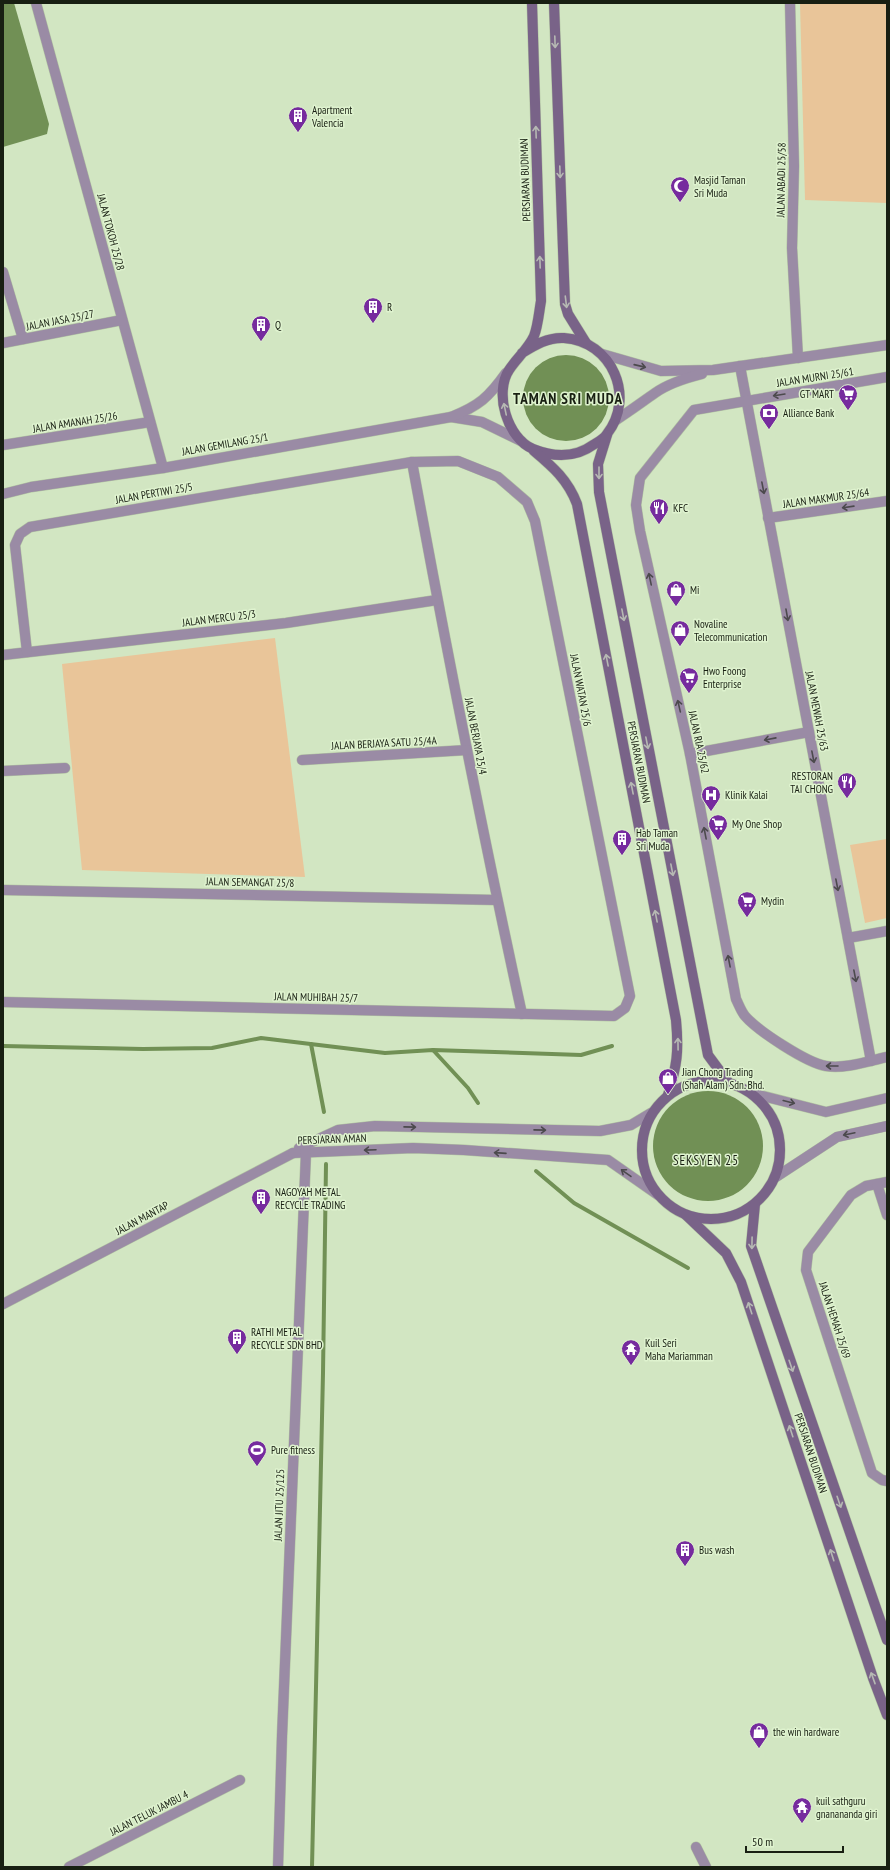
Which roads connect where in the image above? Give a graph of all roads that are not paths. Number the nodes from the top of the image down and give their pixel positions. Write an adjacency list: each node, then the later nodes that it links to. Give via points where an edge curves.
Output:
1 (36, 3): 6 (street, JALAN TOKOH 25/28)
2 (532, 3): 11 (main road, PERSIARAN BUDIMAN, one-way to 2, via 534,337 541,301)
3 (554, 3): 9 (main road, one-way to 9, via 565,304 568,314)
4 (790, 3): 13 (street, JALAN ABADI 25/58, via 794,166 792,248)
5 (3, 272): 7 (street)
6 (122, 320): 7 (street, JALAN JASA 25/27); 21 (street, JALAN TOKOH 25/28)
7 (23, 339): 8 (street, JALAN JASA 25/27)
8 (3, 343)
9 (586, 343): 11 (main road, via 564,338 542,341); 12 (main road)
10 (887, 345): 13 (street)
11 (522, 353): 16 (main road)
12 (602, 354): 15 (street, one-way to 15, via 661,371); 20 (main road, via 616,373 621,396)
13 (798, 358): 14 (street)
14 (740, 366): 15 (street); 18 (street, JALAN MEWAH 25/63)
15 (713, 370): 20 (street, via 656,392)
16 (508, 372): 19 (street, JALAN GEMILANG 25/1, via 492,393 471,409); 23 (main road, one-way to 16, via 507,422 502,397)
17 (887, 377): 18 (street, JALAN MURNI 25/61, one-way to 18)
18 (746, 400): 30 (street, JALAN MEWAH 25/63, one-way to 30); 36 (street, JALAN RIA 25/62, one-way to 18, via 640,531 636,505 640,478 694,410)
19 (451, 417): 23 (street, JALAN GEMILANG 25/1, via 482,422); 27 (street, JALAN GEMILANG 25/1)
20 (616, 420): 22 (main road)
21 (150, 422): 24 (street, JALAN AMANAH 25/26); 27 (street, JALAN TOKOH 25/28)
22 (607, 435): 25 (main road, via 585,451 558,456); 49 (main road, PERSIARAN BUDIMAN, one-way to 49, via 598,464 599,492 708,1054)
23 (523, 442): 25 (main road)
24 (3, 445)
25 (532, 448): 51 (main road, PERSIARAN BUDIMAN, one-way to 25, via 676,1066 676,1020 577,504 572,489)
26 (412, 462): 31 (street, JALAN BERJAYA 25/4); 32 (street, JALAN PERTIWI 25/5, via 30,527 20,534 15,544); 45 (street, JALAN WATAN 25/6, via 458,461 498,477 527,502 535,521 630,996)
27 (163, 468): 28 (street, JALAN GEMILANG 25/1, via 31,487)
28 (3, 494)
29 (887, 501): 30 (street, JALAN MAKMUR 25/64, one-way to 30)
30 (768, 518): 34 (street, JALAN MEWAH 25/63, one-way to 34)
31 (437, 600): 32 (street, JALAN MERCU 25/3, via 286,623); 35 (street, JALAN BERJAYA 25/4)
32 (27, 652): 33 (street, JALAN MERCU 25/3)
33 (3, 655)
34 (809, 732): 36 (street, one-way to 36); 43 (street, JALAN MEWAH 25/63, one-way to 43)
35 (467, 750): 37 (street, JALAN BERJAYA SATU 25/4A); 41 (street, JALAN BERJAYA 25/4)
36 (690, 754): 48 (street, JALAN RIA 25/62, one-way to 36, via 826,1066 814,1062 770,1036 745,1016 736,999)
37 (302, 760)
38 (65, 768): 39 (street)
39 (3, 771)
40 (3, 890): 41 (street, JALAN SEMANGAT 25/8)
41 (497, 900): 46 (street, JALAN BERJAYA 25/4)
42 (887, 931): 43 (street)
43 (848, 938): 48 (street, JALAN MEWAH 25/63, one-way to 48)
44 (3, 1002): 46 (street, JALAN MUHIBAH 25/7)
45 (625, 1008): 46 (street, JALAN MUHIBAH 25/7, via 614,1016)
46 (522, 1014)
47 (887, 1058): 48 (street, JALAN RIA 25/62)
48 (871, 1061)
49 (728, 1082): 50 (main road); 51 (main road, via 707,1080 693,1083)
50 (751, 1092): 52 (street, one-way to 52, via 826,1112); 57 (main road, via 768,1109 778,1130 781,1154)
51 (668, 1095): 53 (main road)
52 (887, 1098)
53 (652, 1113): 55 (street, PERSIARAN AMAN, one-way to 53, via 338,1130 375,1126 600,1131 631,1125); 60 (main road, via 643,1134 641,1155 646,1176)
54 (887, 1126): 57 (street, one-way to 57, via 837,1137)
55 (305, 1148): 56 (street, PERSIARAN AMAN); 60 (street, PERSIARAN AMAN, one-way to 55, via 608,1160 464,1150); 71 (street, JALAN JITU 25/125)
56 (293, 1153): 64 (street, JALAN MANTAP)
57 (776, 1177): 61 (main road, via 767,1192)
58 (887, 1182): 59 (street, JALAN HEMAH 25/69)
59 (877, 1184): 63 (street); 65 (street, JALAN HEMAH 25/69, via 866,1186 851,1195 808,1252 806,1270 872,1473)
60 (658, 1195): 62 (main road)
61 (755, 1204): 62 (main road, via 740,1213 722,1218 704,1219); 66 (main road, PERSIARAN BUDIMAN, one-way to 66, via 751,1246)
62 (686, 1215): 67 (main road, PERSIARAN BUDIMAN, one-way to 62, via 742,1282 726,1253)
63 (887, 1215)
64 (3, 1304)
65 (887, 1481)
66 (887, 1640)
67 (887, 1715)
68 (240, 1780): 70 (street, JALAN TELUK JAMBU 4)
69 (696, 1847): 72 (street)
70 (69, 1867)
71 (278, 1867)
72 (706, 1867)

